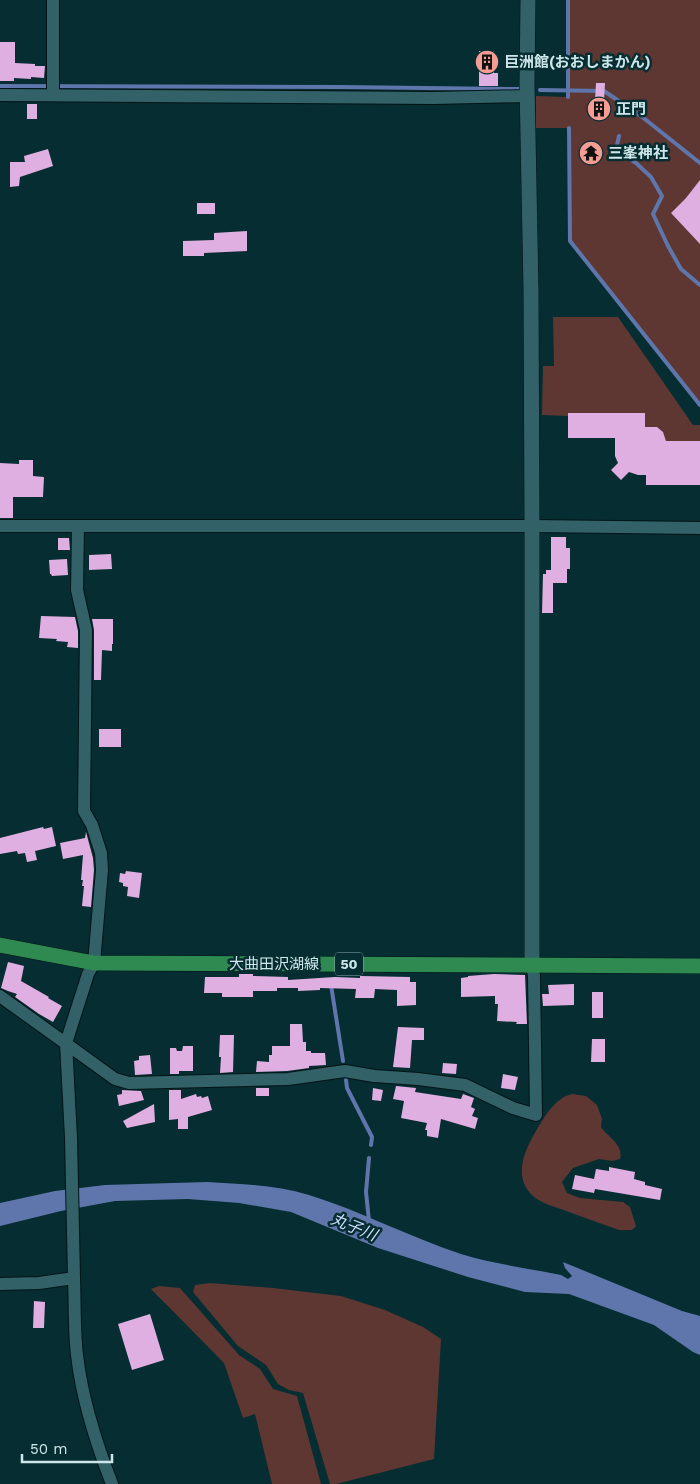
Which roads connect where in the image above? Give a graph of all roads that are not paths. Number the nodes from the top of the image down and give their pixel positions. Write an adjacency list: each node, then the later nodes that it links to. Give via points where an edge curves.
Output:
1 (53, 0): 3 (street)
2 (528, 0): 5 (street)
3 (53, 89): 4 (street); 5 (street, via 434,98)
4 (0, 95)
5 (527, 96): 8 (street)
6 (0, 526): 7 (street)
7 (78, 526): 8 (street); 11 (street, via 76,590 86,630 84,811 101,852 102,870)
8 (532, 526): 9 (street); 12 (street)
9 (700, 528)
10 (0, 946): 11 (main road, 大曲田沢湖線 / 50)
11 (94, 963): 12 (main road, 大曲田沢湖線 / 50); 15 (street)
12 (532, 965): 13 (main road, 大曲田沢湖線 / 50); 15 (street, via 536,1115 513,1108 465,1085 345,1070 288,1079 129,1084 115,1079)
13 (700, 966)
14 (0, 996): 15 (street)
15 (66, 1043): 16 (street)
16 (74, 1278): 17 (street); 18 (street, via 76,1353 82,1388)
17 (0, 1284)
18 (112, 1484)

